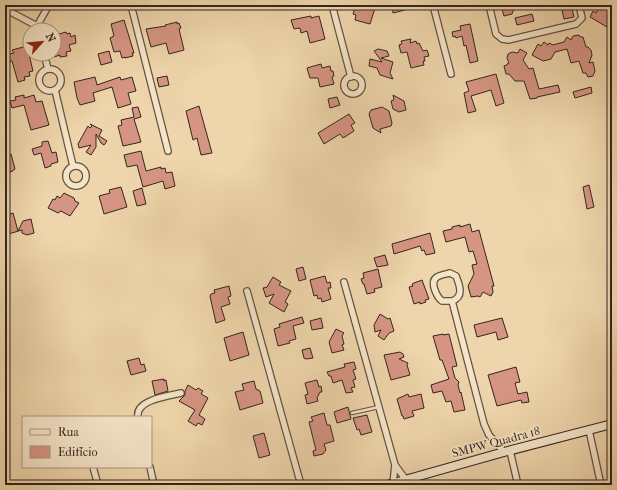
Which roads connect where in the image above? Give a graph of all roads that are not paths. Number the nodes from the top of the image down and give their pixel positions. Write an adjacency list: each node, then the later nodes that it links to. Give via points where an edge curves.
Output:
1 (49, 5): 9 (street)
2 (131, 5): 15 (street)
3 (332, 5): 13 (street)
4 (433, 5): 12 (street)
5 (488, 5): 6 (street, via 496,34 508,40 576,24 582,18)
6 (579, 5)
7 (5, 9): 8 (street)
8 (27, 22)
9 (40, 22)
10 (46, 62): 11 (street)
11 (48, 70): 14 (street, via 54,70 59,74 60,86); 14 (street, via 42,72 40,84 49,92)
12 (451, 74)
13 (351, 76)
14 (55, 90): 16 (street)
15 (168, 151)
16 (73, 166)
17 (344, 282): 21 (street)
18 (247, 291): 34 (street)
19 (452, 302): 19 (street, via 444,302 437,295 434,283 437,277 450,273 456,276 460,292 459,297); 26 (street, via 484,424 489,435)
20 (181, 393): 23 (street, via 148,402 139,408)
21 (379, 408): 22 (lane); 27 (street)
22 (352, 414)
23 (138, 416)
24 (612, 424): 25 (street, SMPW Quadra 18)
25 (589, 430): 26 (street, SMPW Quadra 18); 36 (street)
26 (507, 451): 30 (street, SMPW Quadra 18); 35 (street)
27 (395, 465): 30 (street); 31 (street)
28 (93, 468): 32 (street)
29 (150, 468): 33 (street)
30 (408, 481): 31 (street, SMPW Quadra 18)
31 (390, 484)
32 (98, 485)
33 (154, 485)
34 (301, 485)
35 (518, 485)
36 (600, 485)

